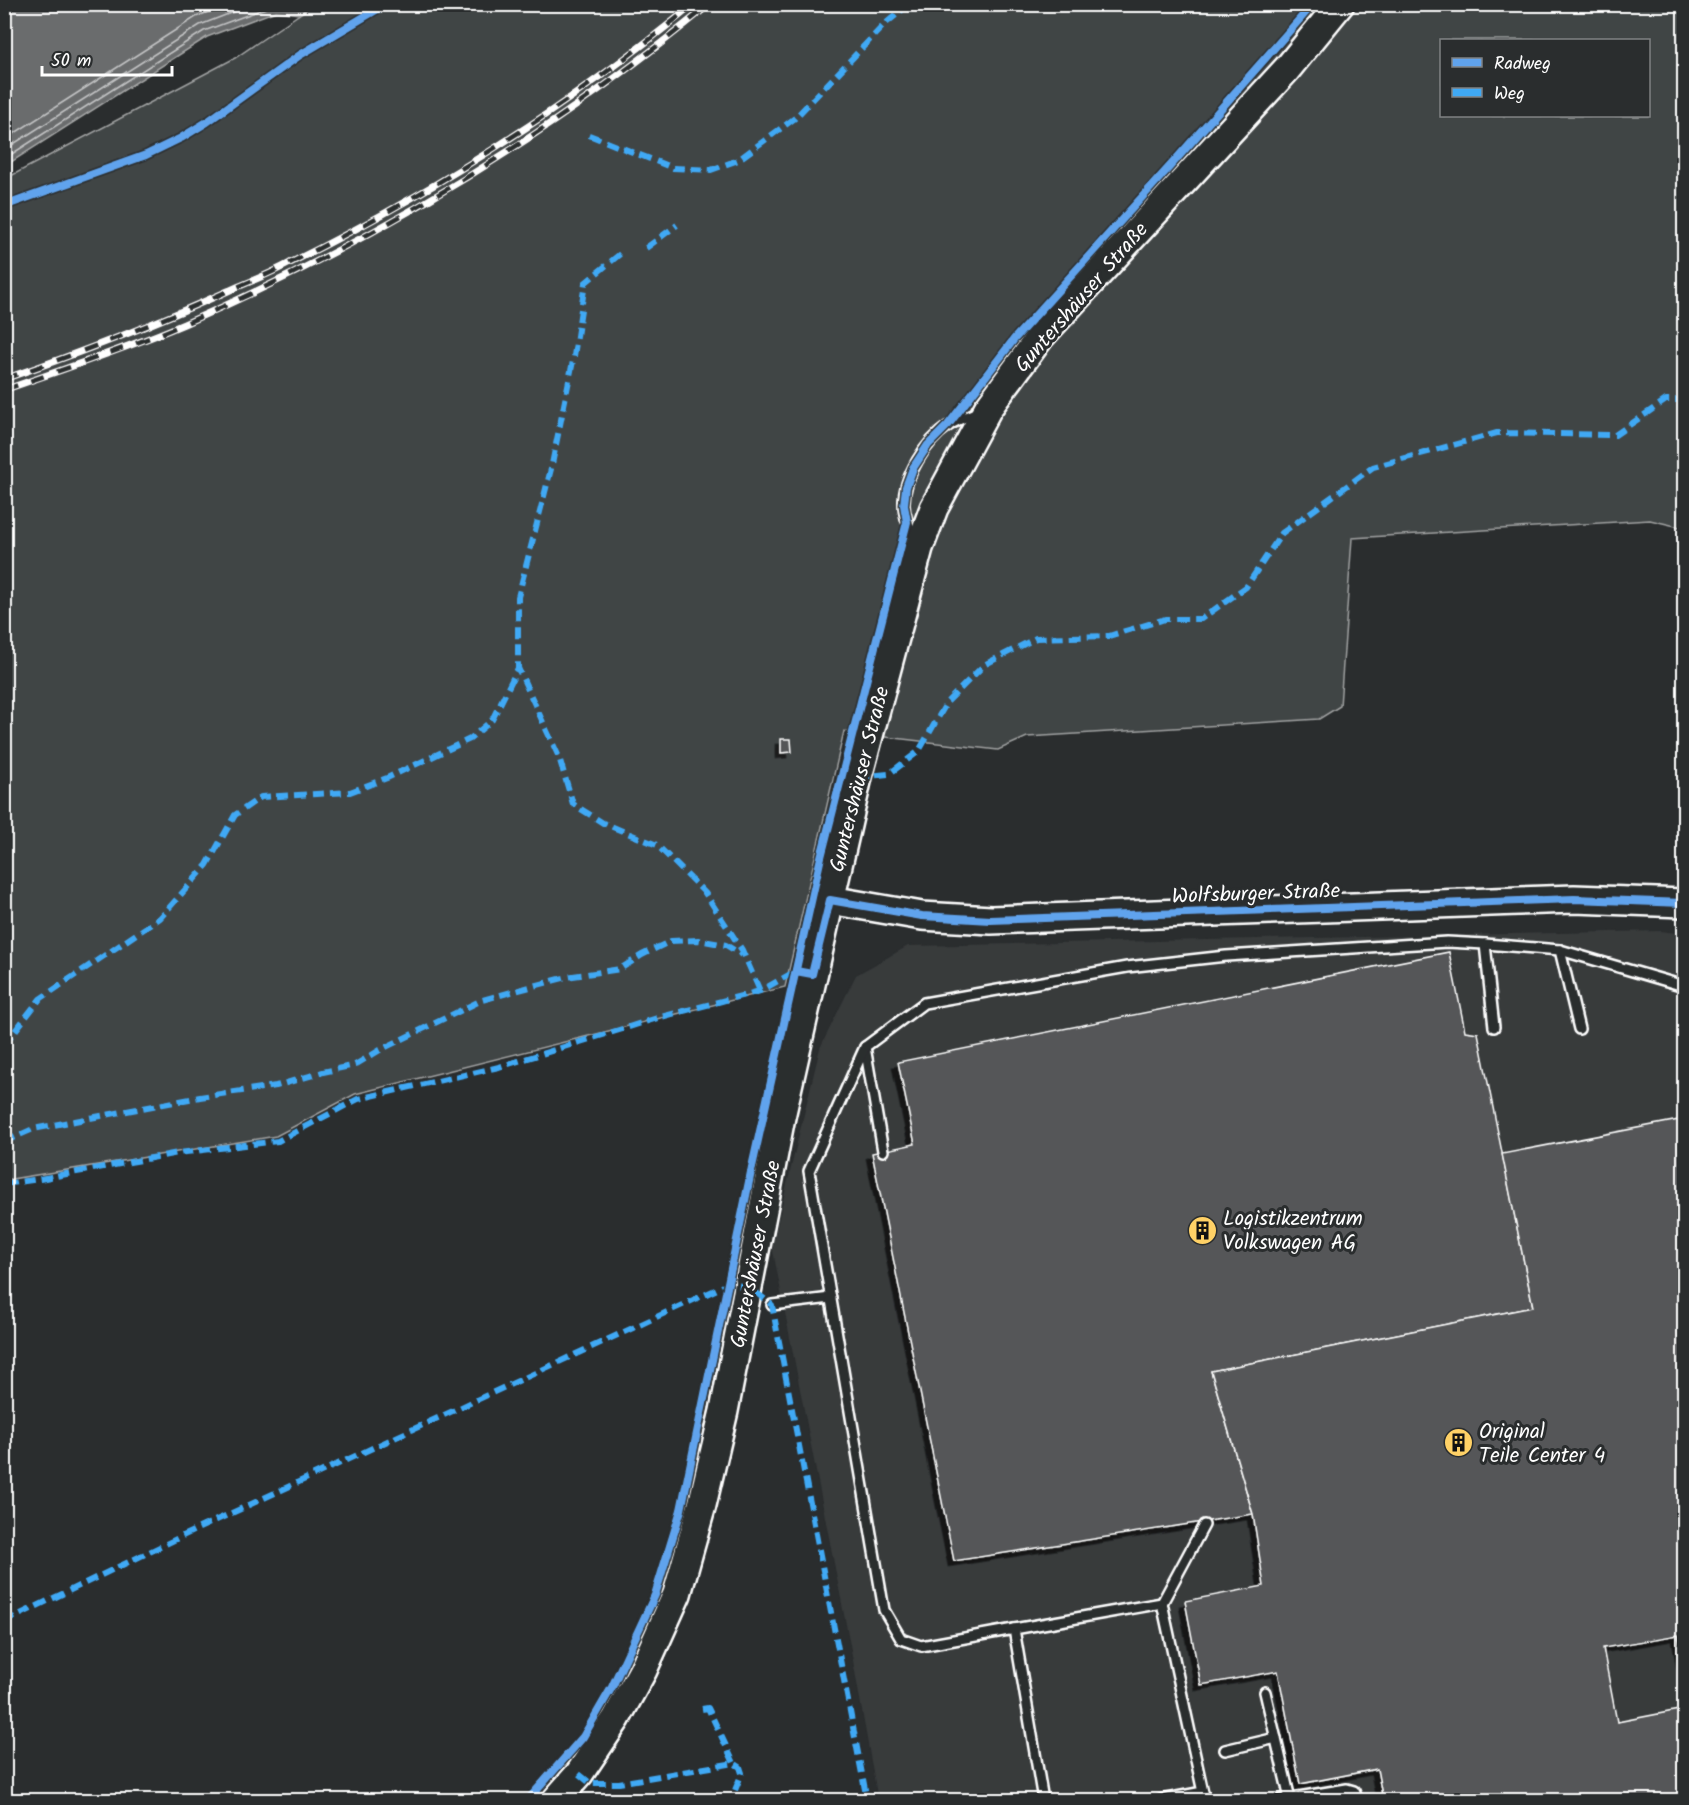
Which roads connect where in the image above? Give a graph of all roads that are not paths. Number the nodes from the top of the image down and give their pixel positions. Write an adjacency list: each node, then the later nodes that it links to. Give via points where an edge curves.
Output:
1 (1340, 4): 2 (street, Guntershäuser Straße, via 1279,77 1040,337)
2 (988, 408): 3 (street, Guntershäuser Straße, via 934,508); 3 (lane, via 948,425 913,468 904,505)
3 (919, 548): 4 (street, Guntershäuser Straße, via 866,745)
4 (830, 900): 5 (street, Wolfsburger Straße, via 922,916 991,920 1574,899); 22 (street, Guntershäuser Straße, via 781,1117 724,1411 677,1594 616,1719 579,1774)
5 (1684, 903)
6 (1485, 944): 7 (lane); 9 (lane); 11 (lane, via 1448,942 1127,966 924,1003)
7 (1560, 950): 8 (lane); 10 (lane)
8 (1684, 986)
9 (1494, 1028)
10 (1579, 1029)
11 (865, 1047): 12 (lane); 13 (lane, via 809,1171)
12 (883, 1151)
13 (831, 1298): 14 (lane); 17 (lane, via 884,1610 893,1627 901,1639 921,1646)
14 (772, 1305)
15 (1204, 1525): 16 (lane)
16 (1162, 1604): 17 (lane); 21 (lane)
17 (1014, 1629): 23 (lane)
18 (1265, 1692): 19 (lane)
19 (1276, 1738): 20 (lane); 25 (lane)
20 (1225, 1750)
21 (1205, 1798): 24 (lane)
22 (556, 1800)
23 (1043, 1800)
24 (1161, 1800)
25 (1285, 1800): 26 (lane, via 1347,1789 1354,1791)
26 (1358, 1800)

